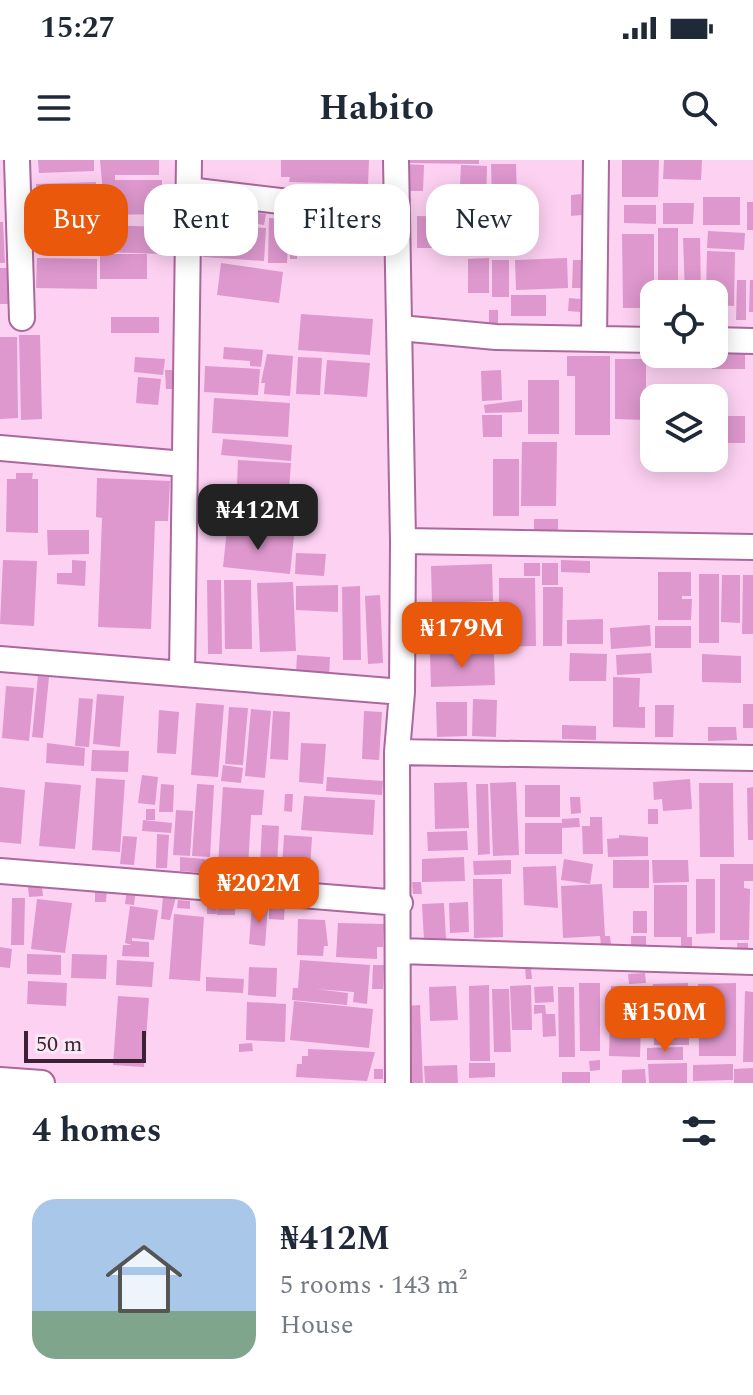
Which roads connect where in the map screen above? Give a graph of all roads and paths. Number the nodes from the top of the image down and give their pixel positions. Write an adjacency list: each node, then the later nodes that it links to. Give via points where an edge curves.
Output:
1 (17, 160): 9 (street)
2 (189, 160): 5 (street)
3 (396, 160): 6 (street)
4 (596, 160): 11 (street)
5 (188, 184)
6 (396, 184)
7 (187, 256): 16 (street)
8 (398, 256): 10 (street)
9 (22, 318)
10 (400, 328): 11 (street); 17 (street)
11 (594, 339): 12 (street)
12 (640, 340)
13 (728, 340): 14 (street)
14 (753, 341)
15 (0, 448): 16 (street)
16 (184, 464): 20 (street)
17 (403, 541): 18 (street); 21 (street)
18 (753, 547)
19 (0, 659): 20 (street)
20 (182, 674): 21 (street)
21 (402, 692): 22 (street)
22 (397, 752): 23 (street); 25 (street)
23 (753, 758)
24 (0, 871): 25 (street)
25 (400, 903): 26 (street)
26 (399, 951): 27 (street); 30 (street)
27 (753, 962)
28 (0, 1080): 29 (street)
29 (42, 1083)
30 (398, 1083)

